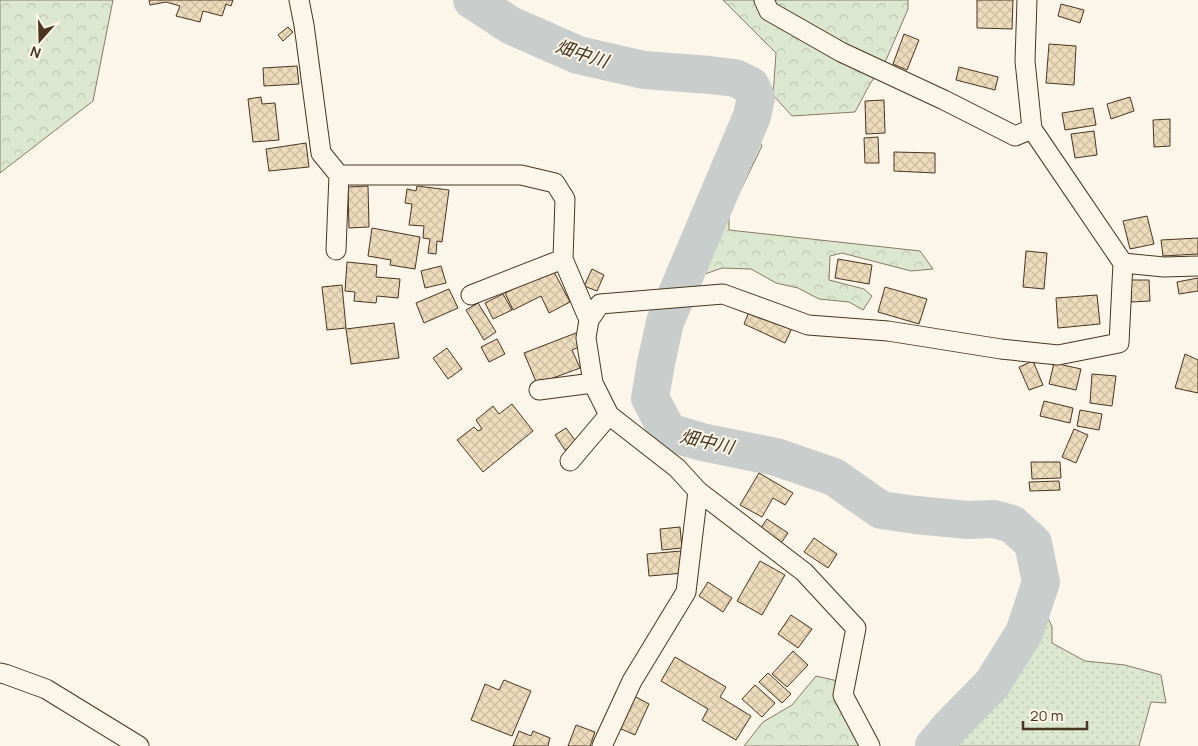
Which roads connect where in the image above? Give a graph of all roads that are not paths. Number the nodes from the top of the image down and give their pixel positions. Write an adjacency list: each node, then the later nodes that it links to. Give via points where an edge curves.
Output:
1 (299, 0): 5 (street, via 321,153)
2 (764, 0): 4 (street, via 769,11 841,52 1014,136)
3 (1027, 0): 4 (street, via 1025,62)
4 (1032, 129): 8 (street)
5 (339, 174): 6 (street); 7 (street, via 521,174 555,183 565,199)
6 (336, 250)
7 (563, 260): 10 (street); 11 (street)
8 (1123, 263): 9 (street); 11 (street, via 1119,343 1058,354 1000,349 888,331 808,325 723,294 600,304)
9 (1198, 266)
10 (471, 294)
11 (589, 320): 12 (street, via 586,338)
12 (593, 383): 13 (street); 14 (street)
13 (539, 390)
14 (609, 415): 15 (street); 16 (street, via 677,468)
15 (570, 461)
16 (698, 491): 19 (street, via 686,592 632,680); 20 (street, via 804,572 856,628 843,695)
17 (0, 673): 18 (street, via 46,689)
18 (139, 746)
19 (602, 746)
20 (870, 746)

